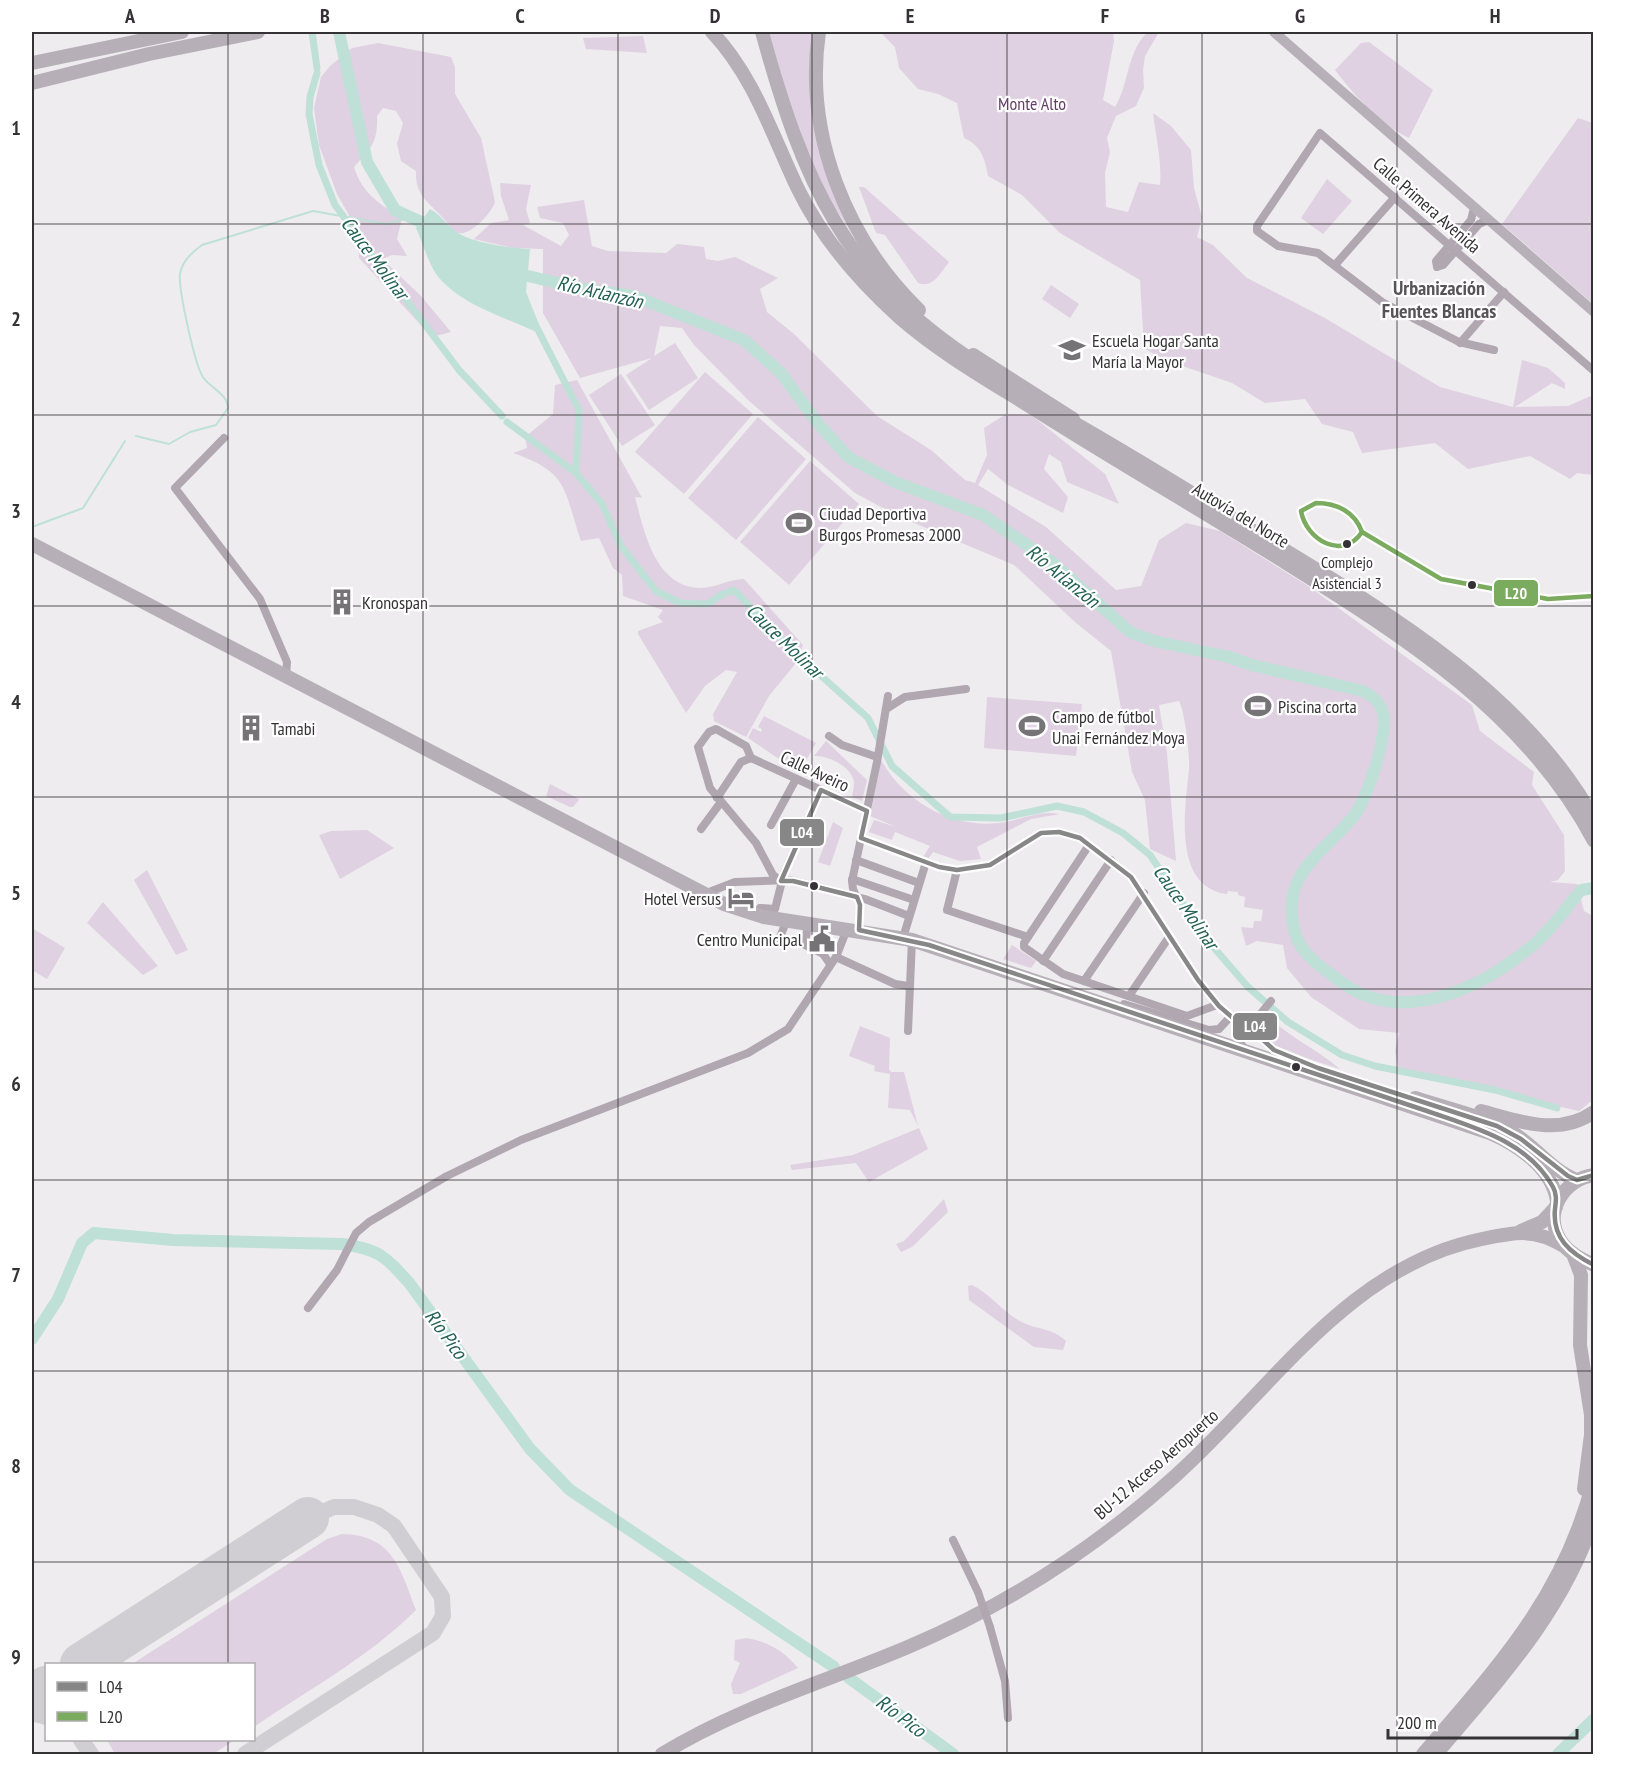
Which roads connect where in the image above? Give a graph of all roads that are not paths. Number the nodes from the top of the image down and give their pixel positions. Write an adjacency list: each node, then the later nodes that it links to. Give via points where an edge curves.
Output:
1 (182, 32): 8 (highway)
2 (258, 32): 9 (highway)
3 (712, 32): 16 (highway, via 735,57 753,86 799,190 820,226 866,286)
4 (754, 32): 16 (highway, via 800,174 830,230)
5 (762, 32): 21 (highway, via 812,180 833,221 869,271 926,327 1015,388)
6 (819, 32): 21 (highway, via 818,108 829,163 848,211 872,254 896,286 944,332 986,364)
7 (1274, 32): 11 (main road)
8 (32, 63)
9 (32, 83)
10 (1395, 197): 13 (street, Calle Primera Avenida); 14 (street); 14 (street, Calle Primera Avenida, via 1321,133 1256,228 1278,246 1318,253)
11 (1474, 208): 12 (main road); 13 (street, via 1471,220)
12 (1488, 220): 13 (street); 17 (main road)
13 (1453, 247): 15 (street, Calle Primera Avenida)
14 (1335, 265): 18 (street, via 1382,302)
15 (1504, 292): 18 (street); 20 (street, Calle Primera Avenida)
16 (888, 306): 42 (highway, Autovía del Norte, via 976,374 1250,540 1449,674 1533,750 1564,790 1570,809)
17 (1593, 312)
18 (1460, 343): 19 (street)
19 (1494, 350)
20 (1593, 371)
21 (1100, 437): 33 (highway, Autovía del Norte, via 1329,578 1436,650 1516,717 1557,762)
22 (224, 438): 24 (street, via 176,488 260,599 287,662)
23 (32, 544): 24 (highway)
24 (286, 676): 51 (highway)
25 (966, 689): 27 (street, via 905,697)
26 (888, 696): 27 (street)
27 (886, 709): 29 (street)
28 (829, 736): 29 (street, via 842,745)
29 (878, 753): 36 (street)
30 (751, 758): 31 (street, Calle Aveiro); 34 (street, via 741,762); 34 (street, via 744,744 716,729 709,732 698,747 710,788)
31 (796, 778): 32 (street, Calle Aveiro); 38 (street)
32 (821, 790): 36 (street, Calle Aveiro); 48 (street)
33 (1581, 796): 35 (highway); 37 (highway, Autovía del Norte)
34 (719, 800): 39 (street); 48 (street, via 756,843 772,875)
35 (1593, 809)
36 (867, 811): 40 (street)
37 (1593, 819)
38 (771, 825)
39 (701, 829)
40 (861, 838): 43 (street); 45 (street)
41 (1089, 845): 44 (street); 46 (street, via 1072,835 1047,832 990,865); 59 (street)
42 (1593, 847)
43 (856, 860): 47 (street); 49 (street)
44 (1111, 860): 50 (street); 64 (street)
45 (926, 862): 46 (street); 49 (street)
46 (957, 870): 59 (street, via 947,910)
47 (852, 879): 52 (street); 53 (street)
48 (781, 881): 51 (street, via 730,883); 52 (street); 54 (street, via 775,910)
49 (919, 883): 53 (street)
50 (1144, 893): 60 (street); 66 (street)
51 (704, 894): 56 (highway, via 738,910)
52 (857, 897): 55 (street); 58 (street, via 860,905)
53 (914, 900): 55 (street)
54 (760, 908)
55 (909, 916): 61 (street)
56 (787, 920): 57 (highway); 62 (street)
57 (808, 924): 58 (highway); 65 (street, via 805,945 823,954)
58 (853, 929): 61 (highway); 63 (street)
59 (1028, 937): 64 (street, via 1023,945)
60 (1169, 937): 69 (street); 71 (street)
61 (908, 939): 67 (street); 68 (highway)
62 (777, 944)
63 (836, 957): 65 (street); 67 (street)
64 (1043, 961): 66 (street)
65 (830, 964): 87 (street, via 788,1029 748,1053 521,1140 447,1176 369,1222 356,1233 338,1270)
66 (1084, 981): 69 (street)
67 (908, 986): 75 (street)
68 (1052, 986): 70 (highway); 73 (street, via 1076,989 1209,1030 1219,1029)
69 (1129, 996): 71 (street, via 1190,1016)
70 (1102, 1003): 76 (highway); 77 (highway)
71 (1215, 1004): 73 (street)
72 (1269, 1005): 74 (street)
73 (1230, 1017): 76 (street)
74 (1255, 1026): 76 (street, via 1250,1036); 76 (street, via 1247,1021); 78 (street, via 1274,1050)
75 (908, 1031)
76 (1241, 1033): 77 (street, via 1247,1049); 78 (highway)
77 (1280, 1063): 83 (highway, via 1508,1141 1539,1166 1556,1190)
78 (1318, 1068): 79 (highway)
79 (1405, 1094): 80 (highway, via 1553,1127 1578,1122); 82 (highway, via 1506,1130 1562,1173)
80 (1593, 1112)
81 (1593, 1165): 82 (highway)
82 (1585, 1177): 83 (highway, via 1564,1191)
83 (1556, 1204): 84 (highway, via 1542,1222); 85 (highway, via 1555,1230)
84 (1518, 1232): 85 (highway, via 1543,1234); 94 (highway, BU-12 Acceso Aeropuerto, via 1448,1249 1372,1287 1319,1330 1238,1417 1144,1504 1030,1584 928,1638 753,1707)
85 (1569, 1250): 86 (highway); 92 (highway, via 1581,1275 1580,1345 1591,1435 1582,1502)
86 (1593, 1265)
87 (308, 1308)
88 (1593, 1479): 92 (highway)
89 (1593, 1517): 92 (highway)
90 (1593, 1536): 92 (highway, via 1578,1568)
91 (953, 1540): 93 (street, bridge, via 990,1628 1005,1681)
92 (1566, 1573): 95 (highway, via 1515,1646); 96 (highway, via 1521,1654)
93 (1008, 1718)
94 (662, 1755)
95 (1423, 1755)
96 (1436, 1755)

